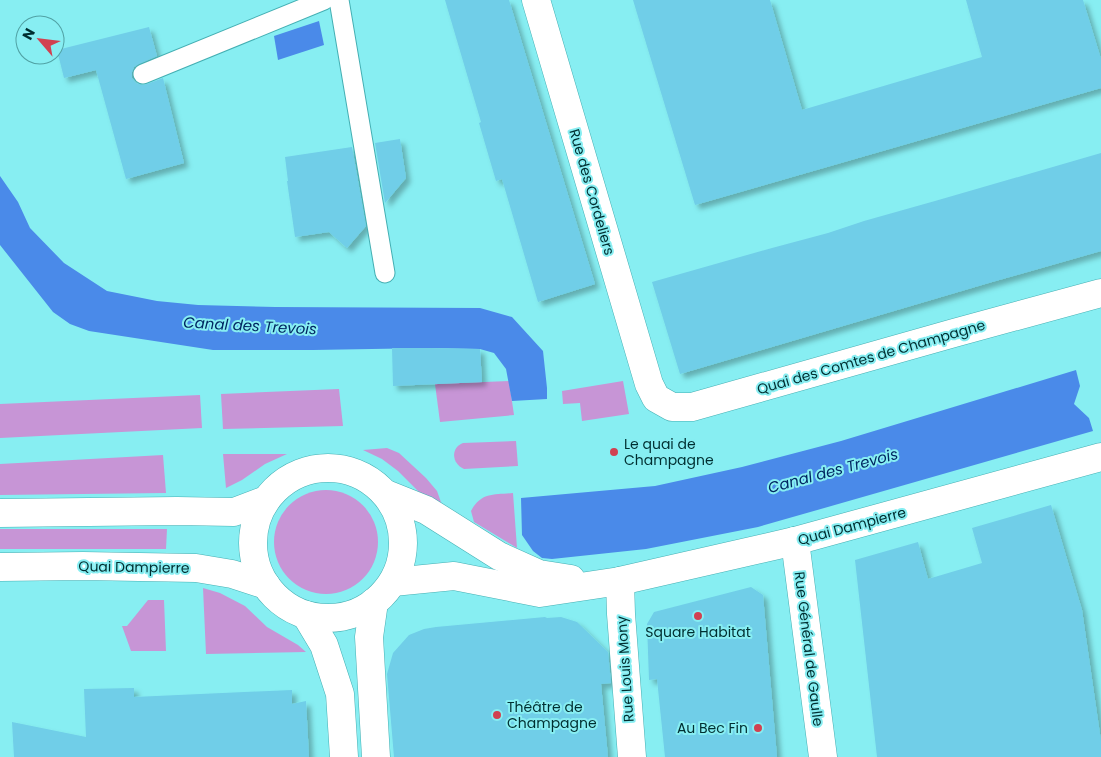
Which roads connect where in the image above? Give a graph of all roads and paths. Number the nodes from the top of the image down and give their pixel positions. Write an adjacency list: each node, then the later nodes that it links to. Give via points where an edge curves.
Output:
1 (324, 0): 4 (lane)
2 (339, 0): 5 (lane)
3 (536, 0): 7 (main road, Rue des Cordeliers)
4 (143, 74)
5 (385, 272)
6 (1101, 293): 7 (main road, Quai des Comtes de Champagne, via 692,407 672,407 656,398)
7 (649, 384)
8 (1101, 457): 12 (main road, Quai Dampierre)
9 (386, 494): 10 (main road, via 358,473 324,467 293,476); 14 (main road, via 396,510 404,546 401,565); 15 (main road, Quai Dampierre, via 426,510 499,556 539,574)
10 (266, 500): 11 (main road, via 234,512); 16 (main road, via 258,515 253,548 257,568)
11 (0, 513)
12 (795, 541): 15 (main road, Quai Dampierre); 22 (main road, Rue Général de Gaulle)
13 (0, 567): 16 (main road, Quai Dampierre, via 196,568 232,574)
14 (393, 582): 15 (main road, Quai Dampierre, via 454,576 540,594); 17 (main road)
15 (610, 582): 21 (main road, Rue Louis Mony, via 621,614)
16 (266, 586): 18 (main road, via 290,608)
17 (374, 602): 18 (main road, via 359,612 342,617); 20 (main road, via 370,637)
18 (306, 615): 19 (main road, via 324,645 340,694)
19 (344, 757)
20 (376, 757)
21 (632, 757)
22 (823, 757)

